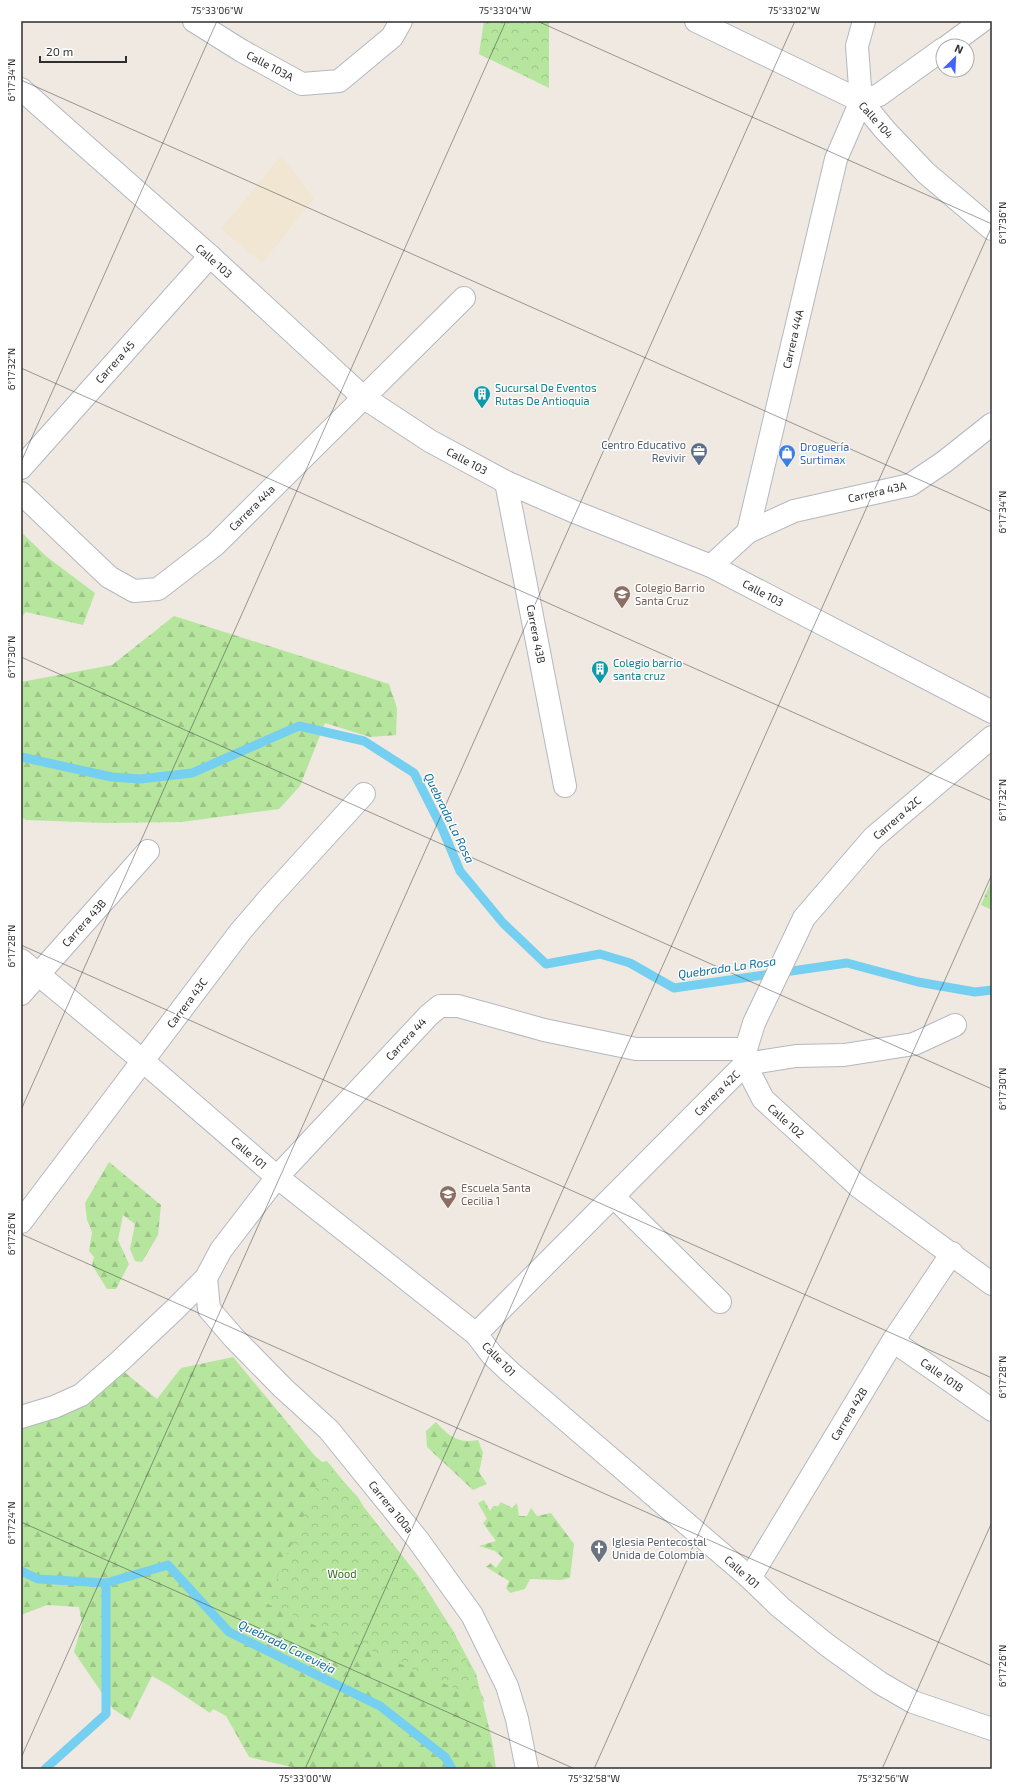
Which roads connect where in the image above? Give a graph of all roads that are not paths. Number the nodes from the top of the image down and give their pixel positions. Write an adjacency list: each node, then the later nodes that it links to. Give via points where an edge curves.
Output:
1 (194, 21): 2 (street, Calle 103A, via 302,84 339,81 392,38)
2 (401, 21)
3 (696, 21): 9 (street, Calle 104)
4 (864, 21): 9 (street, via 857,46)
5 (982, 21): 6 (street)
6 (959, 38)
7 (935, 56): 9 (street, via 879,95)
8 (21, 89): 11 (street, Calle 103)
9 (861, 101): 10 (street, Calle 104, via 926,172); 18 (street, Carrera 44A, via 836,159)
10 (992, 229)
11 (210, 256): 13 (street, Calle 103); 15 (street, Carrera 45)
12 (464, 298): 13 (street, Carrera 44a)
13 (363, 397): 16 (street, Calle 103, via 430,441); 17 (street, Carrera 44a, via 215,545 158,589 134,590 109,577)
14 (992, 424): 18 (street, Carrera 43A, via 910,485 794,511)
15 (21, 468)
16 (506, 482): 19 (street, Calle 103); 22 (street, Carrera 43B)
17 (21, 493)
18 (748, 532): 19 (street)
19 (711, 566): 20 (street, Calle 103)
20 (992, 712)
21 (992, 737): 29 (street, Carrera 42C, via 873,838 804,918 754,1023)
22 (565, 786)
23 (364, 794): 30 (street, Carrera 43C, via 240,932)
24 (148, 851): 26 (street, Carrera 43B)
25 (21, 960): 26 (street, Calle 101)
26 (38, 974): 27 (street, Carrera 43B); 30 (street, Calle 101)
27 (21, 994)
28 (955, 1025): 29 (street, via 914,1044 844,1055)
29 (746, 1057): 31 (street, Carrera 44, via 636,1049 544,1030 458,1006 440,1006); 32 (street, Carrera 42C); 34 (street, Calle 102, via 762,1099 858,1186)
30 (143, 1061): 31 (street, Calle 101); 33 (street, Carrera 43C)
31 (277, 1177): 35 (street, Carrera 44, via 221,1250); 38 (street, Calle 101)
32 (614, 1197): 37 (street); 38 (street, Carrera 42C)
33 (21, 1222)
34 (952, 1253): 36 (street, Calle 102); 39 (street, Carrera 42B)
35 (206, 1278): 41 (street, Carrera 44, via 81,1395); 44 (street, Carrera 100a, via 209,1309 278,1383 329,1430 418,1540 472,1615 507,1686)
36 (992, 1284)
37 (720, 1302)
38 (476, 1334): 42 (street, Calle 101, via 492,1355 510,1372)
39 (893, 1341): 40 (street, Calle 101B); 42 (street, Carrera 42B)
40 (992, 1410)
41 (21, 1417)
42 (750, 1578): 43 (street, Calle 101, via 792,1617 880,1683 913,1702)
43 (992, 1729)
44 (527, 1769)

